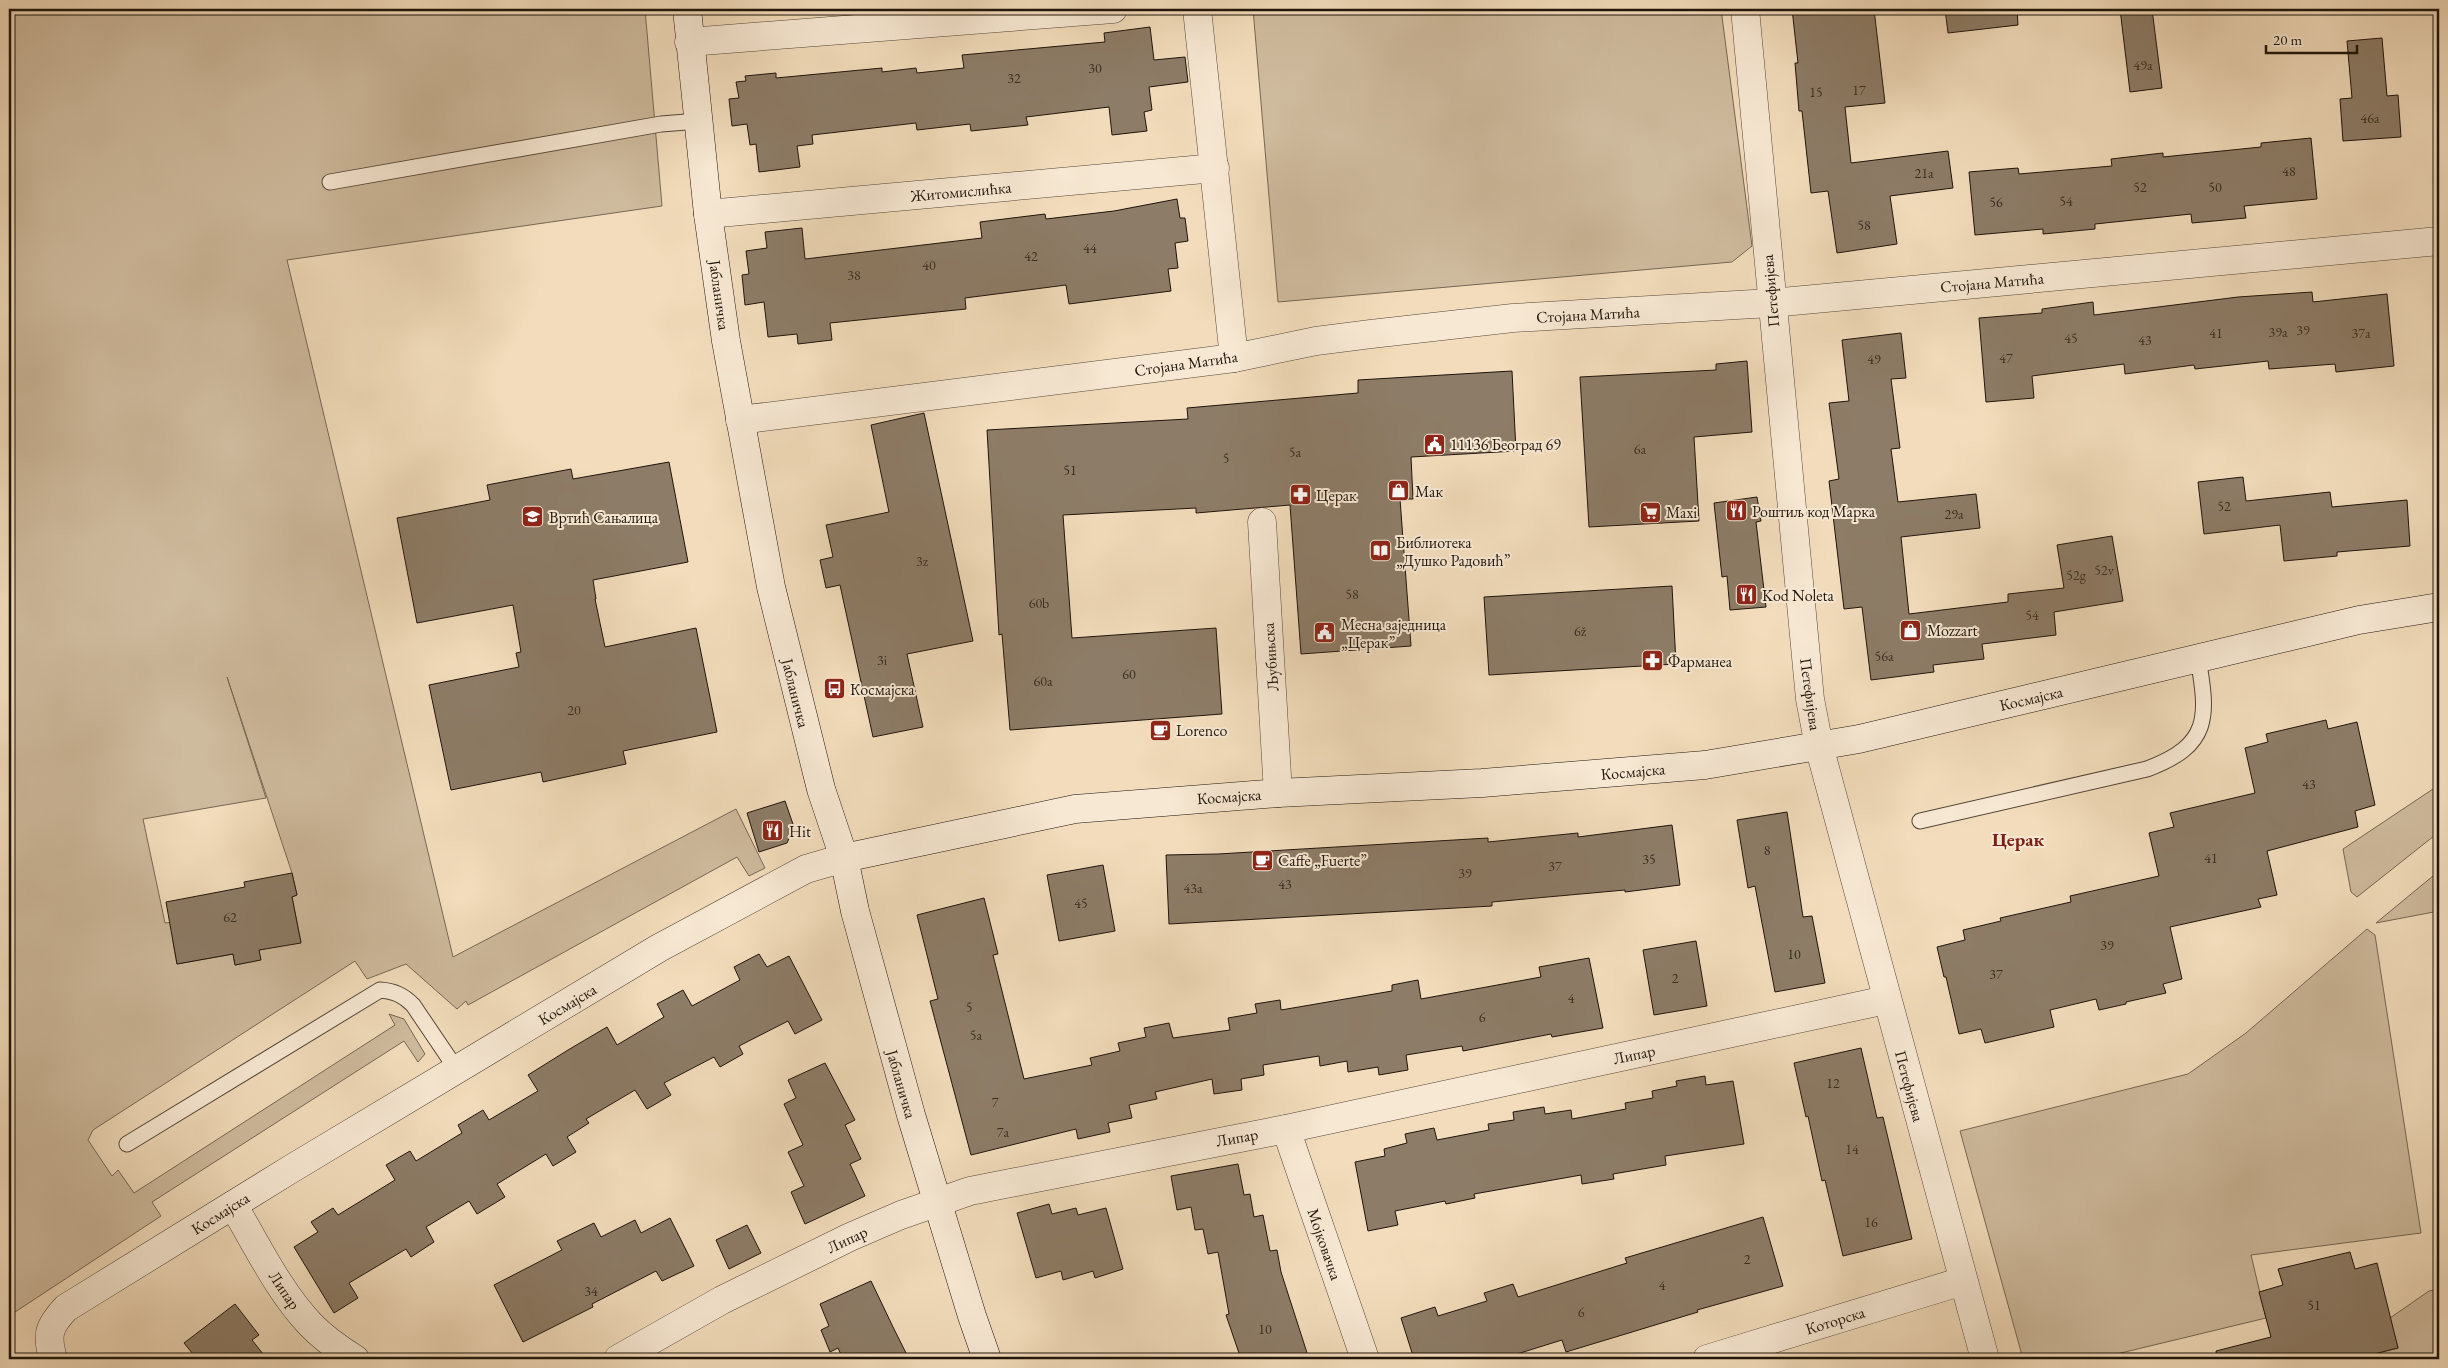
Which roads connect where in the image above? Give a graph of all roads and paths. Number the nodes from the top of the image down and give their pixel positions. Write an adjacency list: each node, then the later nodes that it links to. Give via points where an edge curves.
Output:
1 (687, 9): 5 (street, Јабланичка)
2 (1113, 9): 5 (street)
3 (1196, 9): 7 (street)
4 (1745, 9): 11 (street, Петефијева)
5 (689, 42): 6 (street, Јабланичка)
6 (699, 121): 8 (lane, via 662,124); 9 (street, Јабланичка)
7 (1215, 168): 9 (street, Житомислићка); 12 (street)
8 (330, 182)
9 (708, 214): 13 (street, Јабланичка)
10 (2439, 241): 11 (street, Стојана Матића)
11 (1771, 303): 12 (street, Стојана Матића, via 1513,318 1316,341); 17 (street, Петефијева, via 1810,699)
12 (1234, 358): 13 (street, Стојана Матића)
13 (740, 420): 20 (street, Јабланичка, via 771,587 795,691 821,789)
14 (1262, 522): 18 (street, Љубињска)
15 (2439, 607): 16 (street, Космајска, via 2359,620)
16 (2198, 658): 17 (street, Космајска); 19 (lane, via 2205,700 2203,719 2189,744 2172,760 2148,769)
17 (1819, 746): 18 (street, Космајска, via 1705,765 1482,783); 21 (street, Петефијева)
18 (1278, 792): 20 (street, Космајска, via 1075,809)
19 (1920, 822)
20 (844, 858): 22 (street, Космајска, via 806,869 685,934); 25 (street, Јабланичка, via 856,918)
21 (1886, 1000): 23 (street, Липар); 27 (street, Петефијева)
22 (458, 1070): 24 (lane, via 412,1005 403,996 380,990); 26 (street, Космајска)
23 (1286, 1129): 25 (street, Липар, via 970,1191); 32 (street, Мојковачка)
24 (127, 1144)
25 (937, 1202): 30 (street, Липар, via 833,1245 677,1324); 31 (street, Јабланичка)
26 (233, 1205): 28 (street, Космајска, via 66,1308 48,1333); 29 (street, Липар, via 287,1295 309,1324)
27 (1963, 1280): 33 (street, Которска); 34 (street, Петефијева)
28 (53, 1359)
29 (355, 1359)
30 (618, 1359)
31 (987, 1359)
32 (1365, 1359)
33 (1707, 1359)
34 (1985, 1359)

